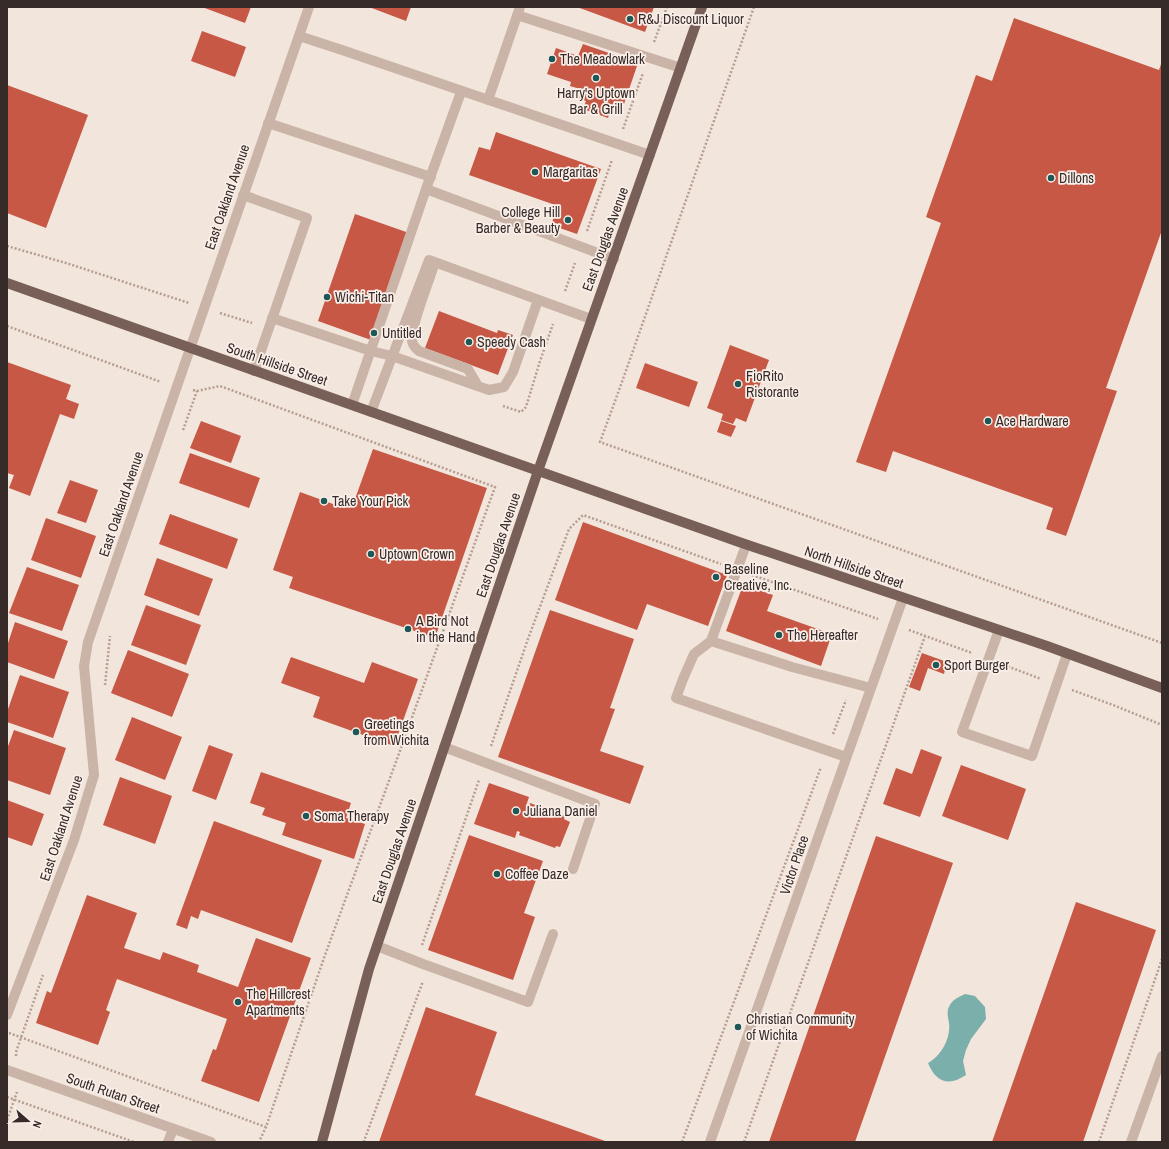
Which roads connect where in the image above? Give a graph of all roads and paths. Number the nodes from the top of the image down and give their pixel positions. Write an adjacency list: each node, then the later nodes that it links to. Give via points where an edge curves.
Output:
1 (309, 7): 5 (street, East Oakland Avenue)
2 (702, 7): 6 (main road, East Douglas Avenue)
3 (754, 7): 37 (path, via 600,442)
4 (518, 11): 6 (street); 8 (street)
5 (299, 36): 7 (street); 9 (street, East Oakland Avenue)
6 (681, 68): 10 (main road, East Douglas Avenue)
7 (462, 92): 8 (street); 11 (street)
8 (488, 100): 10 (street)
9 (268, 123): 11 (street); 13 (street, East Oakland Avenue)
10 (650, 155): 14 (main road, East Douglas Avenue)
11 (431, 177): 12 (street)
12 (426, 189): 14 (street); 22 (street)
13 (243, 195): 18 (street, via 307,218); 21 (street, East Oakland Avenue)
14 (614, 259): 19 (main road, East Douglas Avenue)
15 (435, 262): 17 (street); 23 (street, via 429,260); 26 (street, via 415,323 412,339 414,346 419,352 468,369)
16 (7, 284): 21 (main road, South Hillside Street)
17 (538, 300): 19 (street); 26 (street, via 504,387 489,390)
18 (272, 318): 22 (street); 24 (street)
19 (591, 319): 29 (main road, East Douglas Avenue)
20 (7, 326): 25 (path)
21 (190, 348): 24 (main road, South Hillside Street); 25 (street, East Oakland Avenue)
22 (371, 351): 23 (street); 27 (street)
23 (392, 356): 26 (street); 28 (street)
24 (254, 371): 27 (main road, South Hillside Street)
25 (177, 386): 54 (street, East Oakland Avenue, via 88,642 84,666 94,775 74,840); 60 (path, via 197,391 220,386 495,486 325,955)
26 (478, 386)
27 (352, 406): 28 (main road, South Hillside Street)
28 (371, 412): 29 (main road, South Hillside Street)
29 (538, 471): 30 (main road, North Hillside Street); 45 (main road, East Douglas Avenue)
30 (746, 545): 31 (street); 32 (main road, North Hillside Street)
31 (737, 570): 33 (path); 36 (street); 48 (path, via 583,516 569,529)
32 (903, 598): 33 (street, Victor Place); 34 (main road, North Hillside Street)
33 (893, 625): 35 (path); 42 (street, Victor Place)
34 (998, 630): 38 (main road, North Hillside Street); 39 (street)
35 (925, 636): 39 (path); 70 (path)
36 (711, 642): 40 (street); 46 (street, via 694,654 676,698)
37 (1162, 643)
38 (1067, 654): 41 (street); 43 (main road, North Hillside Street)
39 (988, 660): 41 (path); 41 (street, via 962,732 1032,756)
40 (852, 683): 42 (street); 46 (path)
41 (1057, 684): 44 (path)
42 (871, 688): 47 (street, Victor Place)
43 (1162, 688)
44 (1162, 725)
45 (444, 747): 48 (street); 51 (main road, East Douglas Avenue)
46 (827, 751): 47 (street); 68 (path)
47 (846, 758): 69 (street, Victor Place)
48 (485, 762): 49 (street, via 595,804); 53 (path, via 421,949)
49 (573, 869)
50 (553, 934): 53 (street, via 528,1002)
51 (377, 946): 53 (street); 66 (main road, East Douglas Avenue)
52 (1162, 960): 71 (path)
53 (423, 964): 67 (path, via 425,977)
54 (7, 1015)
55 (7, 1033): 60 (path)
56 (1162, 1056): 58 (street)
57 (7, 1070): 61 (street, South Rutan Street)
58 (1157, 1083): 72 (street)
59 (7, 1097): 62 (path)
60 (266, 1127): 65 (path)
61 (173, 1129): 63 (street); 64 (street, South Rutan Street)
62 (134, 1142)
63 (168, 1142)
64 (211, 1142)
65 (259, 1142)
66 (322, 1142)
67 (365, 1142)
68 (682, 1142)
69 (710, 1142)
70 (744, 1142)
71 (1099, 1142)
72 (1131, 1142)

